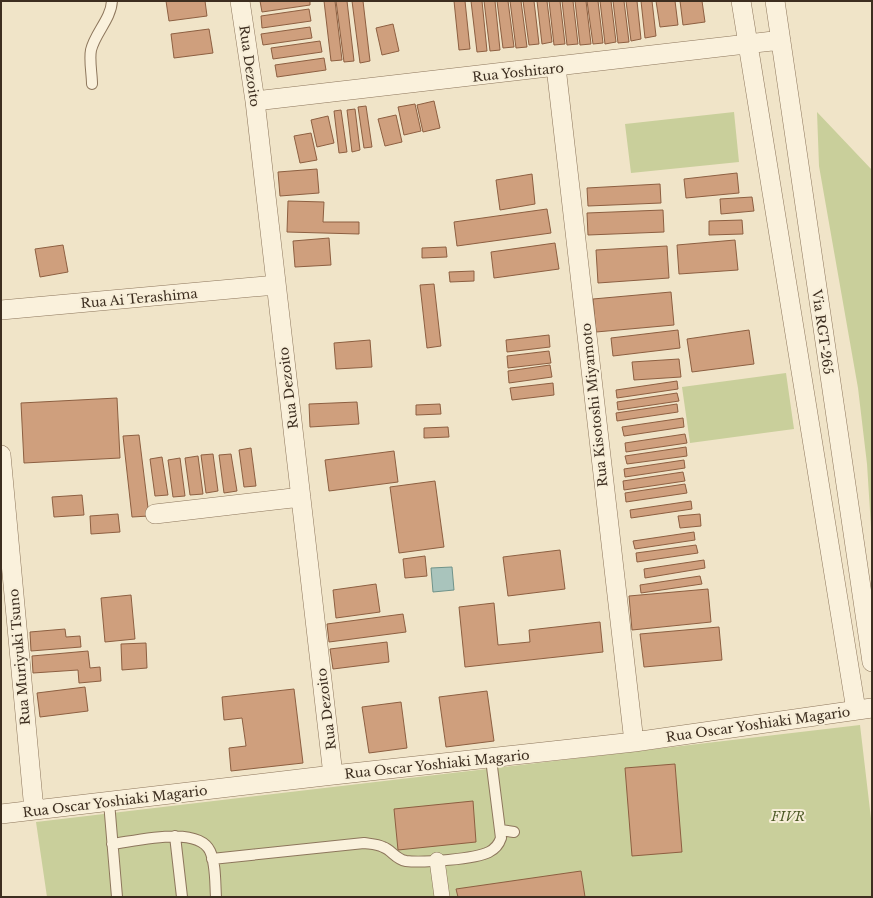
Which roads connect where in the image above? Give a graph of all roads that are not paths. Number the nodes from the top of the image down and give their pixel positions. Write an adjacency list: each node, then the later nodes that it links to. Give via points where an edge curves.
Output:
1 (112, 1): 8 (lane, via 91,51)
2 (240, 1): 9 (street, Rua Dezoito)
3 (741, 1): 6 (street)
4 (775, 1): 5 (street, Via RGT-265)
5 (781, 40): 6 (street, Rua Yoshitaro); 16 (street, Via RGT-265)
6 (747, 44): 7 (street, Rua Yoshitaro); 17 (street)
7 (556, 67): 9 (street, Rua Yoshitaro); 18 (street, Rua Kisotoshi Miyamoto)
8 (92, 84)
9 (255, 101): 10 (street, Rua Dezoito)
10 (276, 285): 11 (street, Rua Ai Terashima); 13 (street, Rua Dezoito)
11 (1, 310)
12 (1, 455): 15 (street, Rua Muriyuki Tsuno)
13 (301, 497): 14 (street); 20 (street, Rua Dezoito)
14 (155, 514)
15 (8, 616): 22 (street, Rua Muriyuki Tsuno)
16 (872, 662)
17 (864, 709): 18 (street, Rua Oscar Yoshiaki Magario)
18 (634, 742): 19 (street, Rua Oscar Yoshiaki Magario)
19 (491, 759): 20 (street, Rua Oscar Yoshiaki Magario); 24 (lane)
20 (333, 775): 21 (street, Rua Oscar Yoshiaki Magario)
21 (109, 802): 22 (street, Rua Oscar Yoshiaki Magario); 27 (lane)
22 (34, 810): 23 (street, Rua Oscar Yoshiaki Magario)
23 (1, 814)
24 (501, 830): 25 (lane); 29 (lane, via 500,841 490,852)
25 (514, 832)
26 (175, 836): 27 (lane); 28 (lane, via 189,837 204,843); 31 (lane)
27 (112, 844): 30 (lane)
28 (212, 859): 29 (lane, via 364,843 382,846 406,861); 32 (lane)
29 (437, 860): 33 (street)
30 (117, 897)
31 (182, 897)
32 (216, 897)
33 (442, 897)

